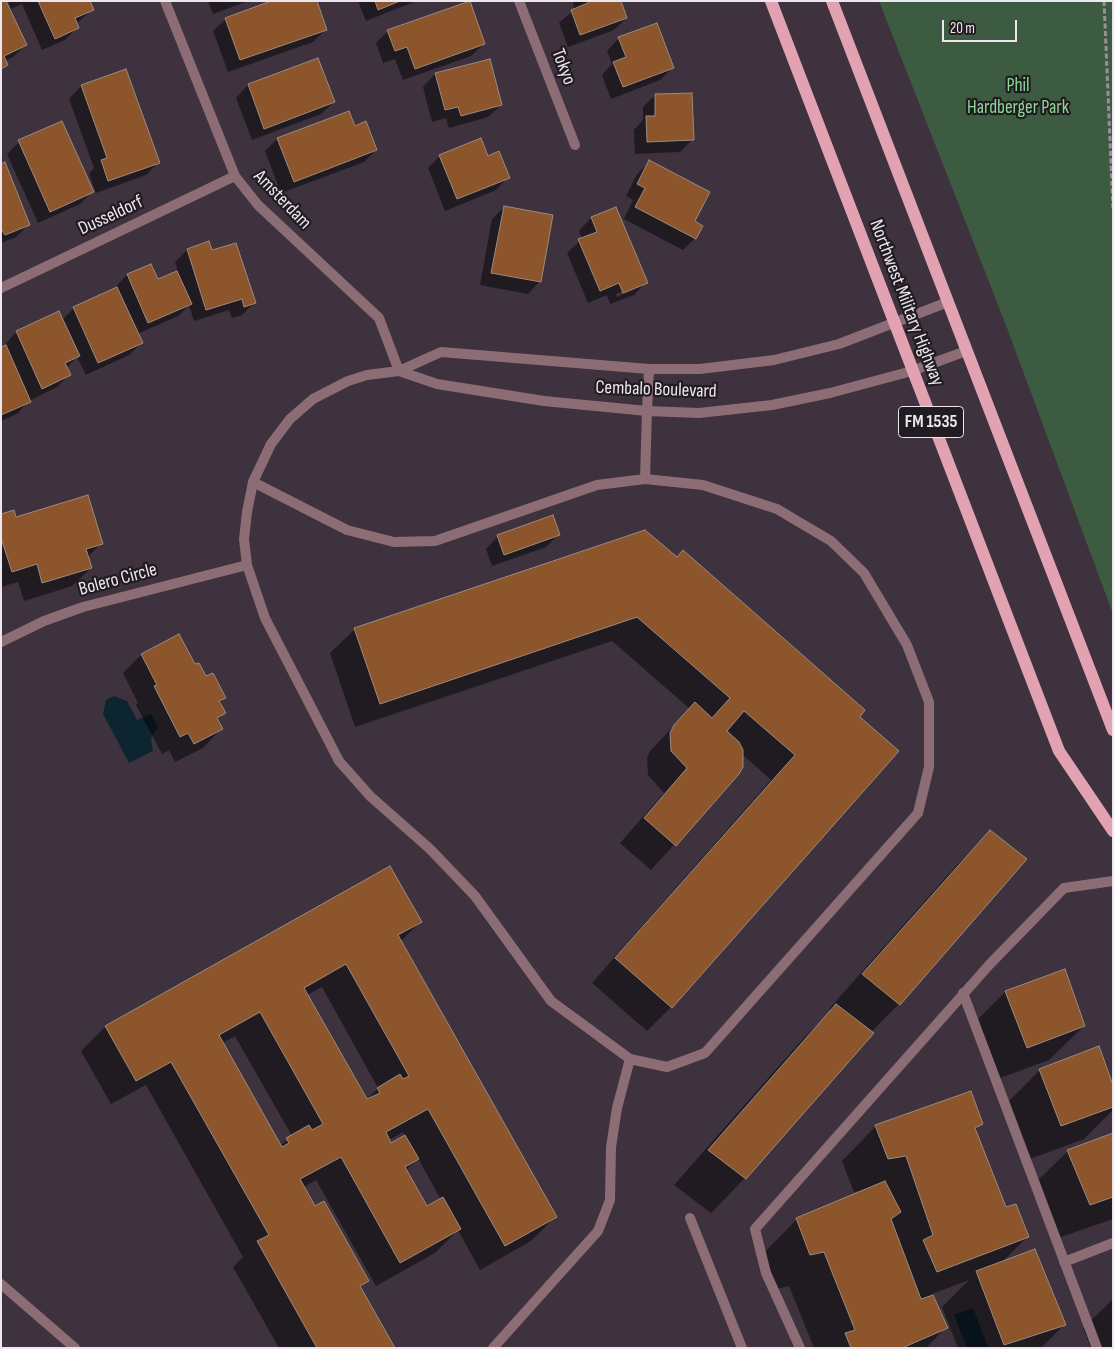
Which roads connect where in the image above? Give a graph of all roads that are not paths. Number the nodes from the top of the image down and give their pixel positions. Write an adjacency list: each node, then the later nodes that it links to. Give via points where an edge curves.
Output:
1 (165, 1): 6 (street, Amsterdam)
2 (520, 1): 5 (street, Tokyo)
3 (771, 1): 9 (main road, Northwest Military Highway / FM 1535)
4 (832, 1): 8 (main road, Northwest Military Highway / FM 1535)
5 (575, 146)
6 (235, 176): 7 (street, Dusseldorf); 12 (street, Amsterdam, via 258,205 379,318)
7 (1, 288)
8 (948, 302): 9 (street, Cembalo Boulevard); 10 (main road, Northwest Military Highway / FM 1535)
9 (893, 323): 11 (street, Cembalo Boulevard, via 840,344 774,360 700,369); 13 (main road, Northwest Military Highway / FM 1535)
10 (966, 351): 13 (street, Cembalo Boulevard); 19 (main road, Northwest Military Highway / FM 1535)
11 (649, 369): 12 (street, Cembalo Boulevard, via 441,352); 14 (street)
12 (399, 371): 14 (street, Cembalo Boulevard, via 437,384 544,401); 16 (street, Cembalo Boulevard, via 348,381 313,399 290,419 271,444)
13 (912, 372): 14 (street, Cembalo Boulevard, via 772,405 699,413); 20 (main road, Northwest Military Highway / FM 1535, via 1059,751)
14 (647, 411): 15 (street)
15 (646, 479): 16 (street, via 597,485 435,541 394,542 347,530); 23 (street, via 703,485 777,510 831,541 864,573 907,645 929,702 929,766 918,813 705,1053 668,1066)
16 (253, 482): 17 (street, Cembalo Boulevard, via 244,539)
17 (247, 565): 18 (street, Bolero Circle, via 83,607); 23 (street, Cembalo Boulevard, via 265,618 339,761 370,796 430,849 475,896 551,1001)
18 (1, 642)
19 (1113, 730)
20 (1113, 831)
21 (1113, 881): 22 (street, via 1064,888)
22 (963, 993): 26 (street); 31 (street, via 755,1228 766,1273)
23 (630, 1059): 29 (street, via 616,1108 610,1200 598,1231)
24 (690, 1218): 30 (street)
25 (1113, 1243): 26 (street)
26 (1064, 1262): 32 (street)
27 (1, 1284): 28 (street)
28 (75, 1348)
29 (492, 1348)
30 (742, 1348)
31 (800, 1348)
32 (1096, 1348)

